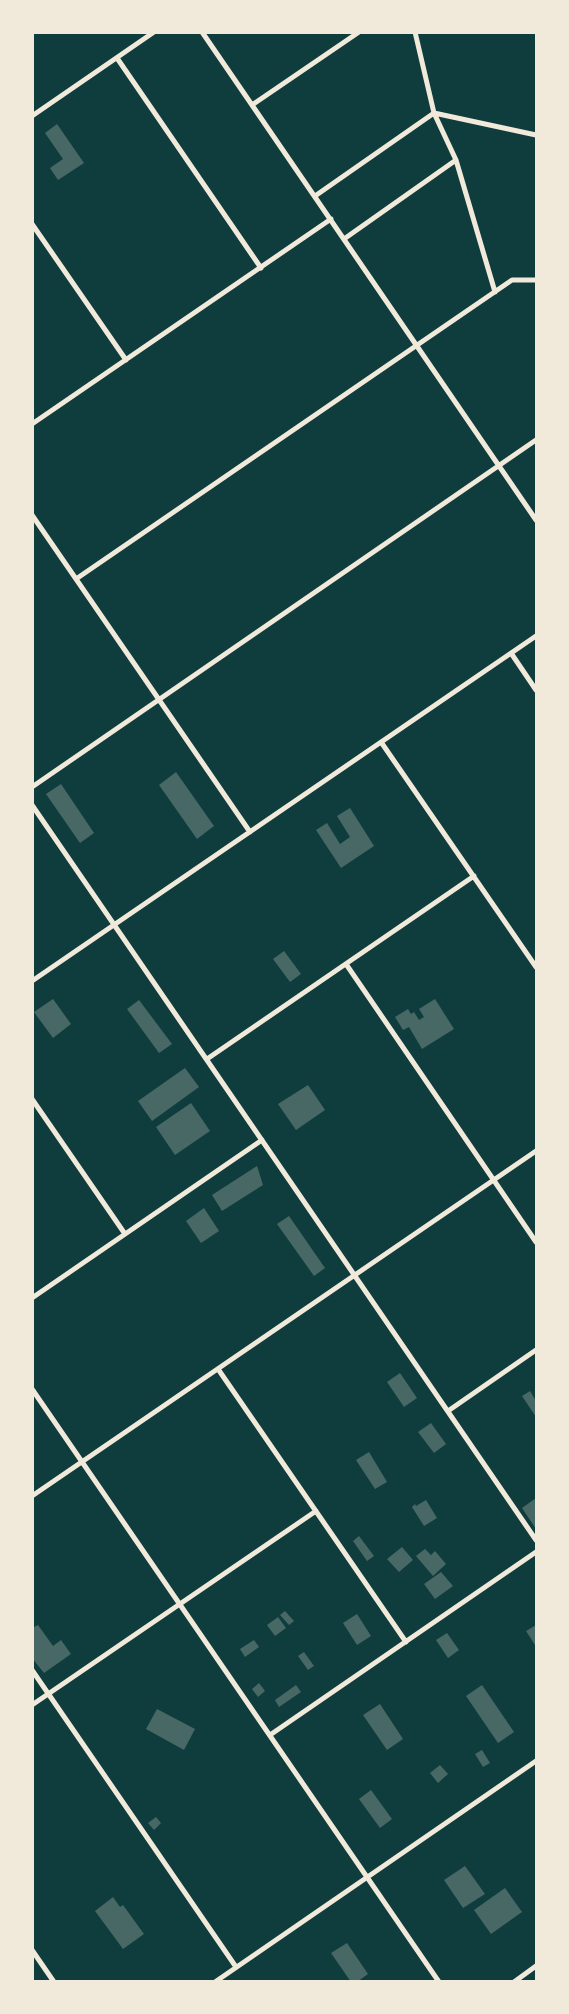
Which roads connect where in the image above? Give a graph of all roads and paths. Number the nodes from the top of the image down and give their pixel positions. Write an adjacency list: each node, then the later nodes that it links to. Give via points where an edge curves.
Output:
1 (154, 32): 5 (street)
2 (202, 32): 6 (street)
3 (359, 32): 6 (street)
4 (415, 32): 7 (street)
5 (117, 58): 8 (street); 15 (street)
6 (252, 105): 11 (street)
7 (434, 113): 9 (street); 10 (street); 11 (street)
8 (32, 116)
9 (536, 135)
10 (456, 160): 14 (street); 17 (street)
11 (315, 196): 12 (street)
12 (331, 219): 14 (street); 15 (street)
13 (32, 224): 19 (street)
14 (344, 239): 18 (street)
15 (261, 268): 19 (street)
16 (536, 280): 17 (street, via 512,280)
17 (495, 292): 18 (street)
18 (417, 345): 22 (street); 25 (street)
19 (126, 360): 20 (street)
20 (32, 424)
21 (536, 440): 22 (street)
22 (499, 466): 24 (street); 29 (street)
23 (32, 515): 25 (street)
24 (536, 520)
25 (76, 579): 29 (street)
26 (536, 636): 27 (street)
27 (511, 653): 28 (street); 30 (street)
28 (536, 690)
29 (159, 700): 31 (street); 33 (street)
30 (381, 742): 33 (street); 34 (street)
31 (32, 788)
32 (32, 805): 35 (street)
33 (250, 832): 35 (street)
34 (474, 876): 36 (street); 37 (street)
35 (115, 925): 38 (street); 39 (street)
36 (346, 964): 39 (street); 43 (street)
37 (536, 967)
38 (32, 981)
39 (207, 1059): 41 (street)
40 (32, 1099): 44 (street)
41 (262, 1140): 44 (street); 46 (street)
42 (536, 1150): 43 (street)
43 (494, 1180): 45 (street); 46 (street)
44 (125, 1234): 47 (street)
45 (536, 1242)
46 (355, 1275): 49 (street); 51 (street)
47 (32, 1298)
48 (536, 1350): 51 (street)
49 (218, 1369): 52 (street); 54 (street)
50 (32, 1390): 52 (street)
51 (448, 1411): 55 (street)
52 (82, 1462): 53 (street); 57 (street)
53 (32, 1496)
54 (316, 1511): 57 (street); 58 (street)
55 (536, 1540)
56 (536, 1552): 58 (street)
57 (180, 1604): 60 (street); 62 (street)
58 (406, 1642): 62 (street)
59 (32, 1670): 60 (street)
60 (49, 1694): 61 (street); 67 (street)
61 (32, 1705)
62 (270, 1735): 64 (street)
63 (536, 1761): 64 (street)
64 (367, 1877): 67 (street); 70 (street)
65 (32, 1950): 68 (street)
66 (536, 1966): 71 (street)
67 (236, 1967): 69 (street)
68 (54, 1982)
69 (215, 1982)
70 (438, 1982)
71 (514, 1982)

